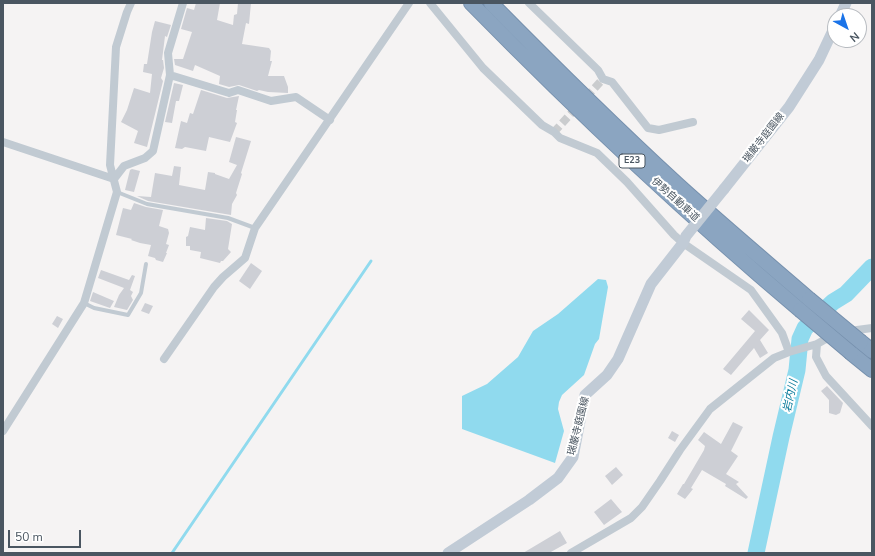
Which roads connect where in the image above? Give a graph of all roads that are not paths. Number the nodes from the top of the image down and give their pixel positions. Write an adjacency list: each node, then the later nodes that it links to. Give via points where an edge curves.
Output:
1 (131, 3): 13 (street, via 116,47 110,165)
2 (183, 3): 9 (street, via 168,53)
3 (409, 3): 10 (street)
4 (430, 3): 16 (street, via 483,68 542,125 560,138 596,153 627,182)
5 (471, 3): 24 (highway, 伊勢自動車道 / E23, bridge, via 618,148 737,257)
6 (491, 3): 21 (highway, 伊勢自動車道 / E23, bridge, via 617,128 685,191)
7 (529, 3): 11 (street, via 598,70 604,79 612,82 648,128 659,130)
8 (827, 43): 16 (main road, 瑞厳寺庭園線, bridge, via 819,60 788,107)
9 (170, 75): 10 (street, via 229,93 238,90 271,101 296,97); 13 (street, via 153,151 145,158 124,166)
10 (330, 120): 15 (street)
11 (693, 122)
12 (3, 142): 13 (street)
13 (114, 179): 14 (street)
14 (117, 192): 15 (lane, via 147,204 228,218); 18 (street)
15 (255, 228): 23 (street, via 245,258 214,287)
16 (683, 243): 22 (street, via 751,290 782,332); 27 (main road, 瑞巌寺庭園線, via 651,284 618,359 607,375 585,394 573,457 558,478)
17 (146, 264): 18 (lane, via 141,292 128,315 94,308)
18 (84, 303): 26 (street)
19 (872, 328): 20 (street, via 856,330)
20 (817, 344): 22 (street); 25 (street, via 816,357 826,376)
21 (867, 346)
22 (789, 352): 28 (street, via 774,358 710,409 645,503 630,518)
23 (164, 359)
24 (872, 370)
25 (872, 426)
26 (3, 431)
27 (448, 553)
28 (571, 553)

